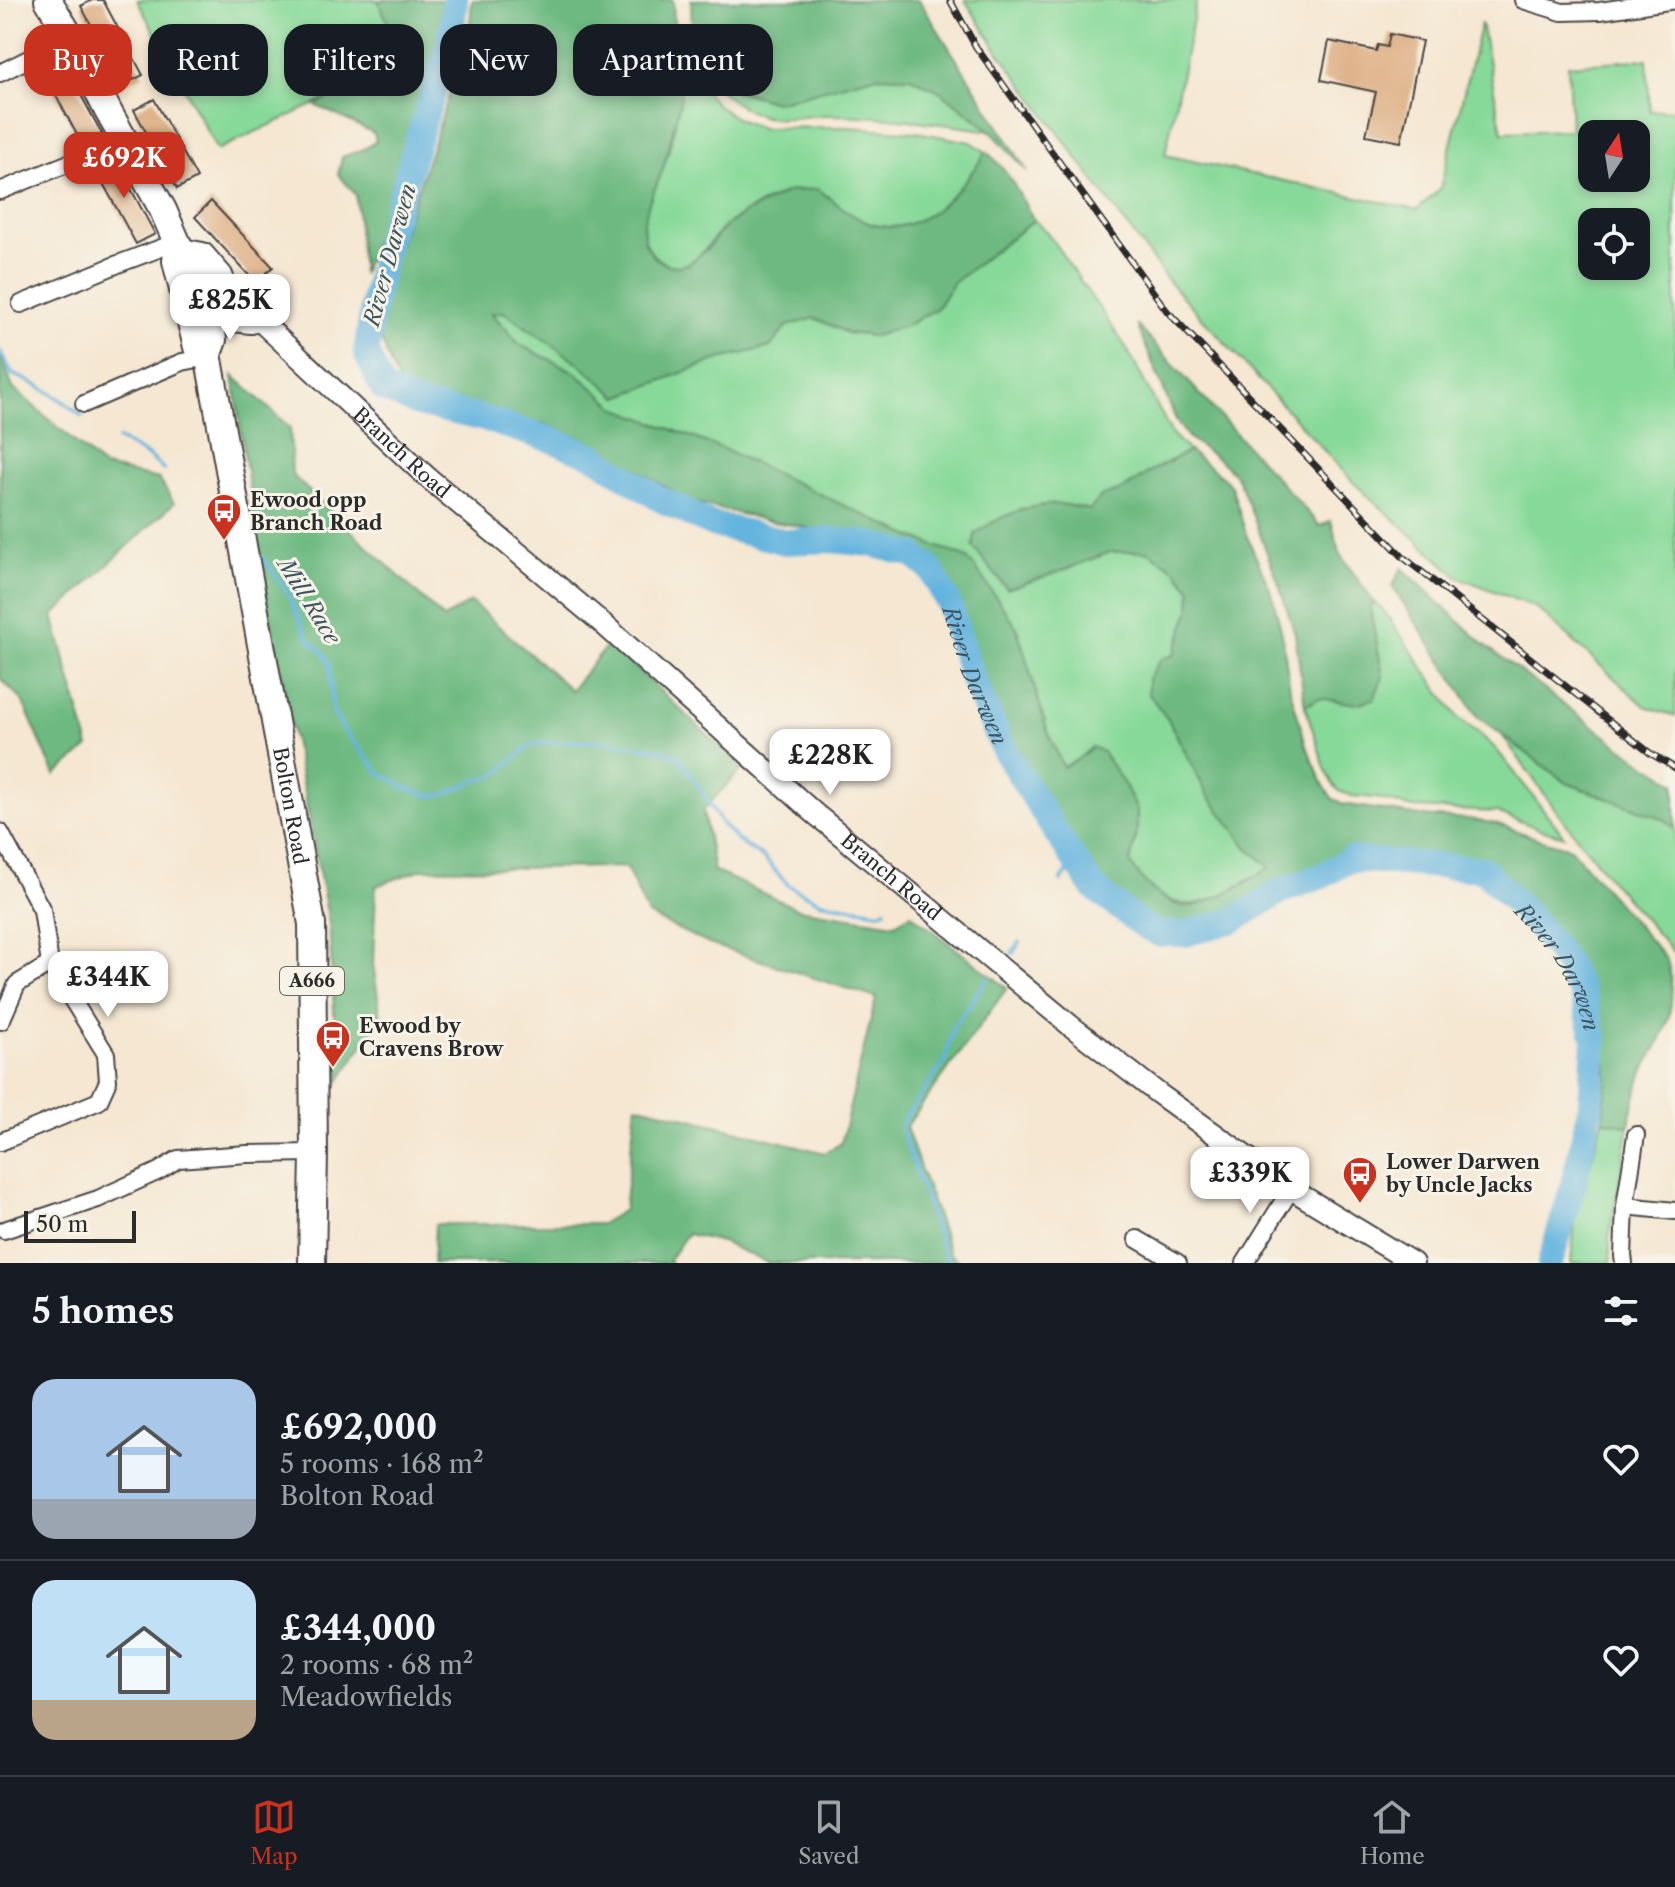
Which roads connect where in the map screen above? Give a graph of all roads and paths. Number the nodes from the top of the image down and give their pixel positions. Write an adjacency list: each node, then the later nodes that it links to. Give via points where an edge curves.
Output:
1 (48, 0): 5 (highway, Bolton Road / A666)
2 (1523, 0): 4 (street, via 1562,12)
3 (1675, 0): 4 (street)
4 (1600, 5)
5 (63, 24)
6 (24, 61): 7 (street)
7 (0, 73)
8 (100, 96): 9 (highway, Bolton Road / A666)
9 (126, 140): 10 (street); 11 (highway, Bolton Road / A666)
10 (0, 191)
11 (179, 246): 12 (street, via 203,253 227,283); 13 (street, via 118,264); 14 (highway, Bolton Road / A666, via 176,261)
12 (231, 299): 14 (street, via 218,295); 15 (street, Branch Road)
13 (21, 304)
14 (198, 309): 15 (street); 16 (highway, Bolton Road / A666, via 213,340)
15 (257, 321): 24 (street, Branch Road, via 427,477 601,622 813,812 1071,1026)
16 (208, 356): 17 (street); 23 (highway, Bolton Road / A666, via 312,924)
17 (84, 404)
18 (0, 832): 19 (street, via 42,910)
19 (50, 964): 20 (street, via 17,984); 22 (street, via 106,1054 108,1081 99,1101)
20 (1, 1021)
21 (1636, 1135): 25 (street)
22 (0, 1142)
23 (314, 1153): 27 (street, via 178,1159 98,1199); 29 (highway, Bolton Road / A666)
24 (1291, 1189): 31 (street); 32 (street, Branch Road)
25 (1625, 1206): 26 (street); 33 (street)
26 (1675, 1211)
27 (4, 1230)
28 (1137, 1239): 30 (street)
29 (312, 1263)
30 (1178, 1263)
31 (1245, 1263)
32 (1413, 1263)
33 (1624, 1263)

